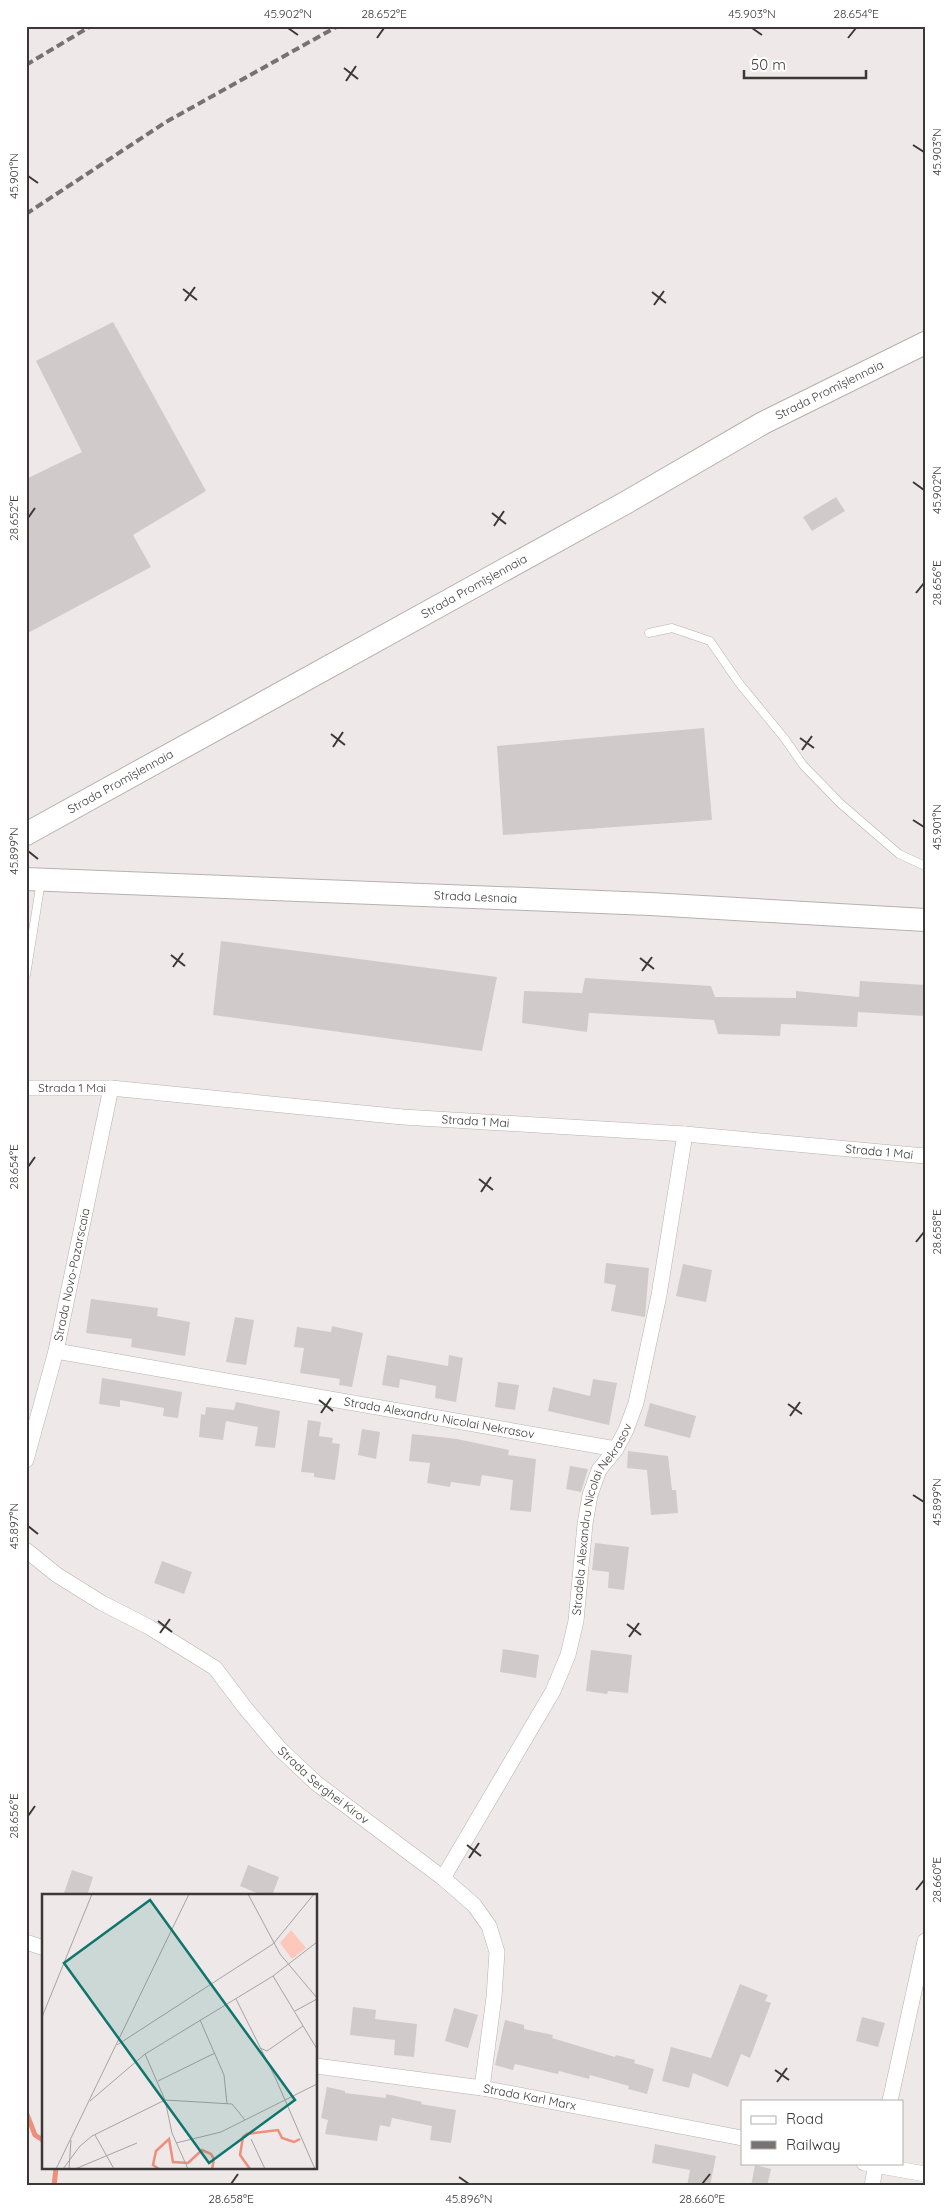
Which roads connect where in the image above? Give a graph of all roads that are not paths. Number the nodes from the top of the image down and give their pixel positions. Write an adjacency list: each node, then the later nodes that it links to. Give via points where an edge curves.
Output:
1 (925, 343): 3 (street, Strada Promîșlennaia, via 763,423)
2 (649, 633): 4 (lane, via 672,628 710,641 802,765 899,854)
3 (26, 834)
4 (925, 866)
5 (34, 879): 6 (street, Strada Lesnaia, via 650,904); 7 (lane)
6 (925, 920)
7 (26, 975)
8 (26, 1088): 9 (street, Strada 1 Mai)
9 (111, 1088): 10 (street, Strada 1 Mai, via 403,1117); 12 (street, Strada Novo-Pazarscaia)
10 (686, 1134): 11 (street, Strada 1 Mai); 13 (street, Stradela Alexandru Nicolai Nekrasov, via 636,1403)
11 (925, 1156)
12 (56, 1351): 13 (street, Strada Alexandru Nicolai Nekrasov); 14 (street, Strada Novo-Pazarscaia)
13 (616, 1449): 16 (street, Stradela Alexandru Nicolai Nekrasov, via 600,1470 590,1495 576,1621 568,1655 553,1691)
14 (26, 1460)
15 (26, 1550): 16 (street, Strada Serghei Kirov, via 57,1575 215,1668 280,1749 316,1783)
16 (443, 1878): 21 (street, Strada Serghei Kirov, via 474,1905 489,1926 497,1952)
17 (925, 1941): 22 (street)
18 (26, 1942): 19 (street)
19 (42, 1947)
20 (318, 2066): 21 (street, Strada Karl Marx)
21 (482, 2088): 23 (street, Strada Karl Marx)
22 (890, 2100)
23 (741, 2138)
24 (872, 2164): 25 (street); 26 (street)
25 (925, 2174)
26 (872, 2186)

